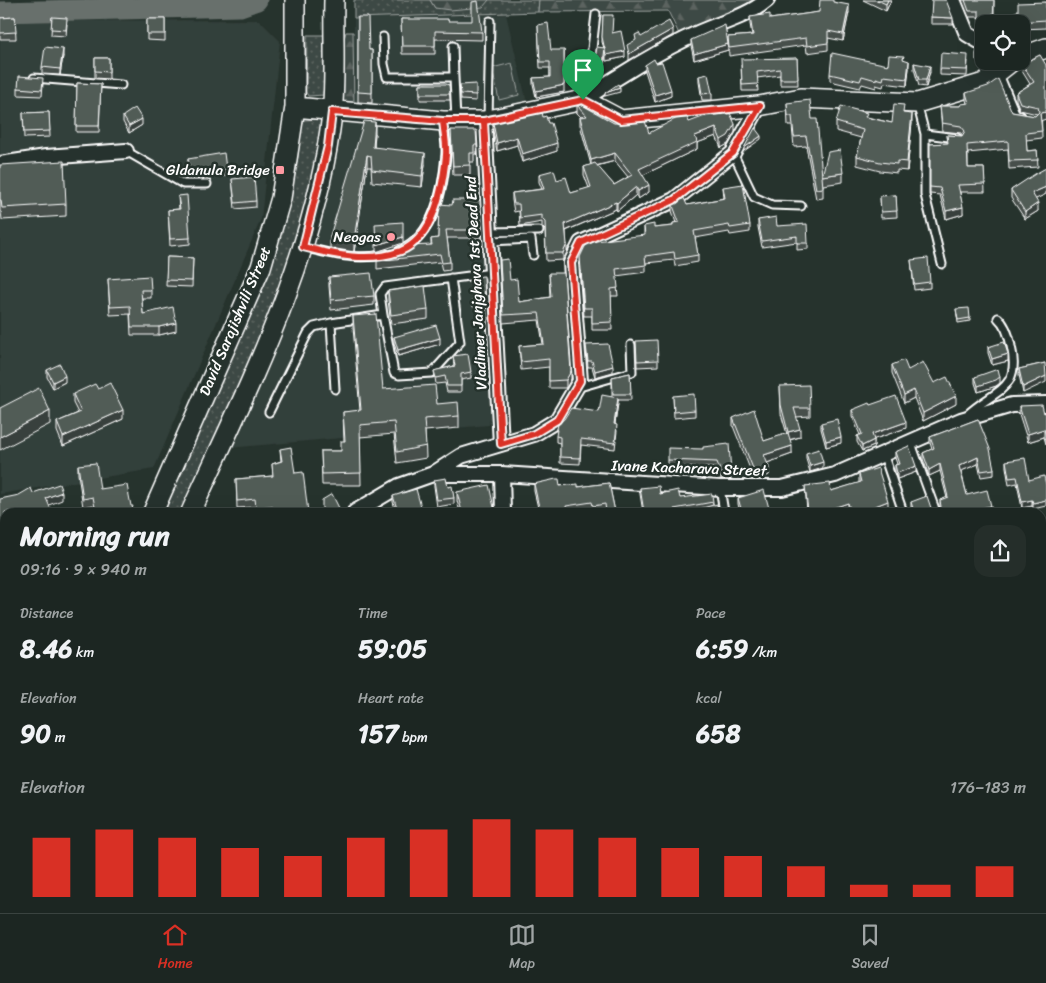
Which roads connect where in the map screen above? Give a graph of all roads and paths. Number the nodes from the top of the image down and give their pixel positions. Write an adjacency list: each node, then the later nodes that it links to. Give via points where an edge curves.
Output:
1 (295, 0): 20 (main road, David Sarajishvili Street)
2 (334, 0): 21 (main road)
3 (767, 0): 17 (street, via 751,12 697,33)
4 (953, 0): 8 (street, via 967,34)
5 (596, 14): 17 (lane)
6 (490, 21): 24 (lane)
7 (383, 37): 14 (lane, via 387,77)
8 (975, 39)
9 (454, 46): 14 (lane)
10 (1046, 48): 11 (main road)
11 (1030, 54)
12 (1001, 70): 18 (main road, via 984,84)
13 (1006, 70): 22 (lane, via 1016,115)
14 (454, 77): 23 (lane)
15 (28, 78): 16 (lane)
16 (121, 85)
17 (583, 100): 19 (main road, via 621,120); 24 (main road)
18 (917, 102): 19 (main road, via 801,98); 25 (lane)
19 (760, 106): 28 (street)
20 (295, 107): 21 (main road); 54 (main road, David Sarajishvili Street, via 281,198 261,268)
21 (332, 112): 23 (main road); 34 (main road, via 328,146)
22 (1025, 117)
23 (450, 121): 24 (main road); 34 (lane, via 438,199 427,226 417,239 401,250 373,257 335,256)
24 (486, 121): 33 (street, Vladimer Janjghava 1st Dead End)
25 (924, 134): 26 (lane); 36 (lane, via 925,195)
26 (960, 138)
27 (126, 151): 29 (street); 30 (lane, via 183,184)
28 (733, 153): 31 (lane, via 754,197 772,205); 43 (street, via 674,200 581,243 571,263 580,381)
29 (0, 164)
30 (207, 184)
31 (801, 206)
32 (539, 231): 33 (lane)
33 (490, 237): 35 (lane, via 531,239); 37 (street, Vladimer Janjghava 1st Dead End)
34 (303, 247): 55 (main road, via 275,327)
35 (533, 255)
36 (942, 264)
37 (492, 273): 38 (lane); 49 (street, Vladimer Janjghava 1st Dead End)
38 (451, 278): 39 (lane, via 385,287 380,294); 39 (lane, via 460,342 432,373 394,373)
39 (383, 316): 41 (lane)
40 (998, 318): 47 (lane, via 1008,334 1013,354 1011,379 1005,388 978,404)
41 (331, 323): 44 (lane); 46 (lane, via 314,327 308,333)
42 (631, 345): 43 (lane, via 632,372)
43 (576, 388): 49 (street, via 557,420 534,434)
44 (335, 389)
45 (1046, 404): 47 (street, Ivane Kacharava Street, via 1012,405)
46 (269, 412)
47 (961, 420): 48 (street, Ivane Kacharava Street)
48 (911, 443): 50 (street, Ivane Kacharava Street); 60 (lane)
49 (501, 444): 51 (street, via 461,456)
50 (884, 456): 53 (street, Ivane Kacharava Street, via 835,475 782,488); 59 (lane)
51 (433, 474): 52 (street, Ivane Kacharava Street); 56 (street, Ivane Kacharava Street, via 399,486)
52 (502, 474): 53 (street, Ivane Kacharava Street); 57 (street)
53 (720, 488): 58 (lane)
54 (155, 508)
55 (193, 508)
56 (362, 508)
57 (503, 508)
58 (723, 508)
59 (903, 508)
60 (935, 508)

